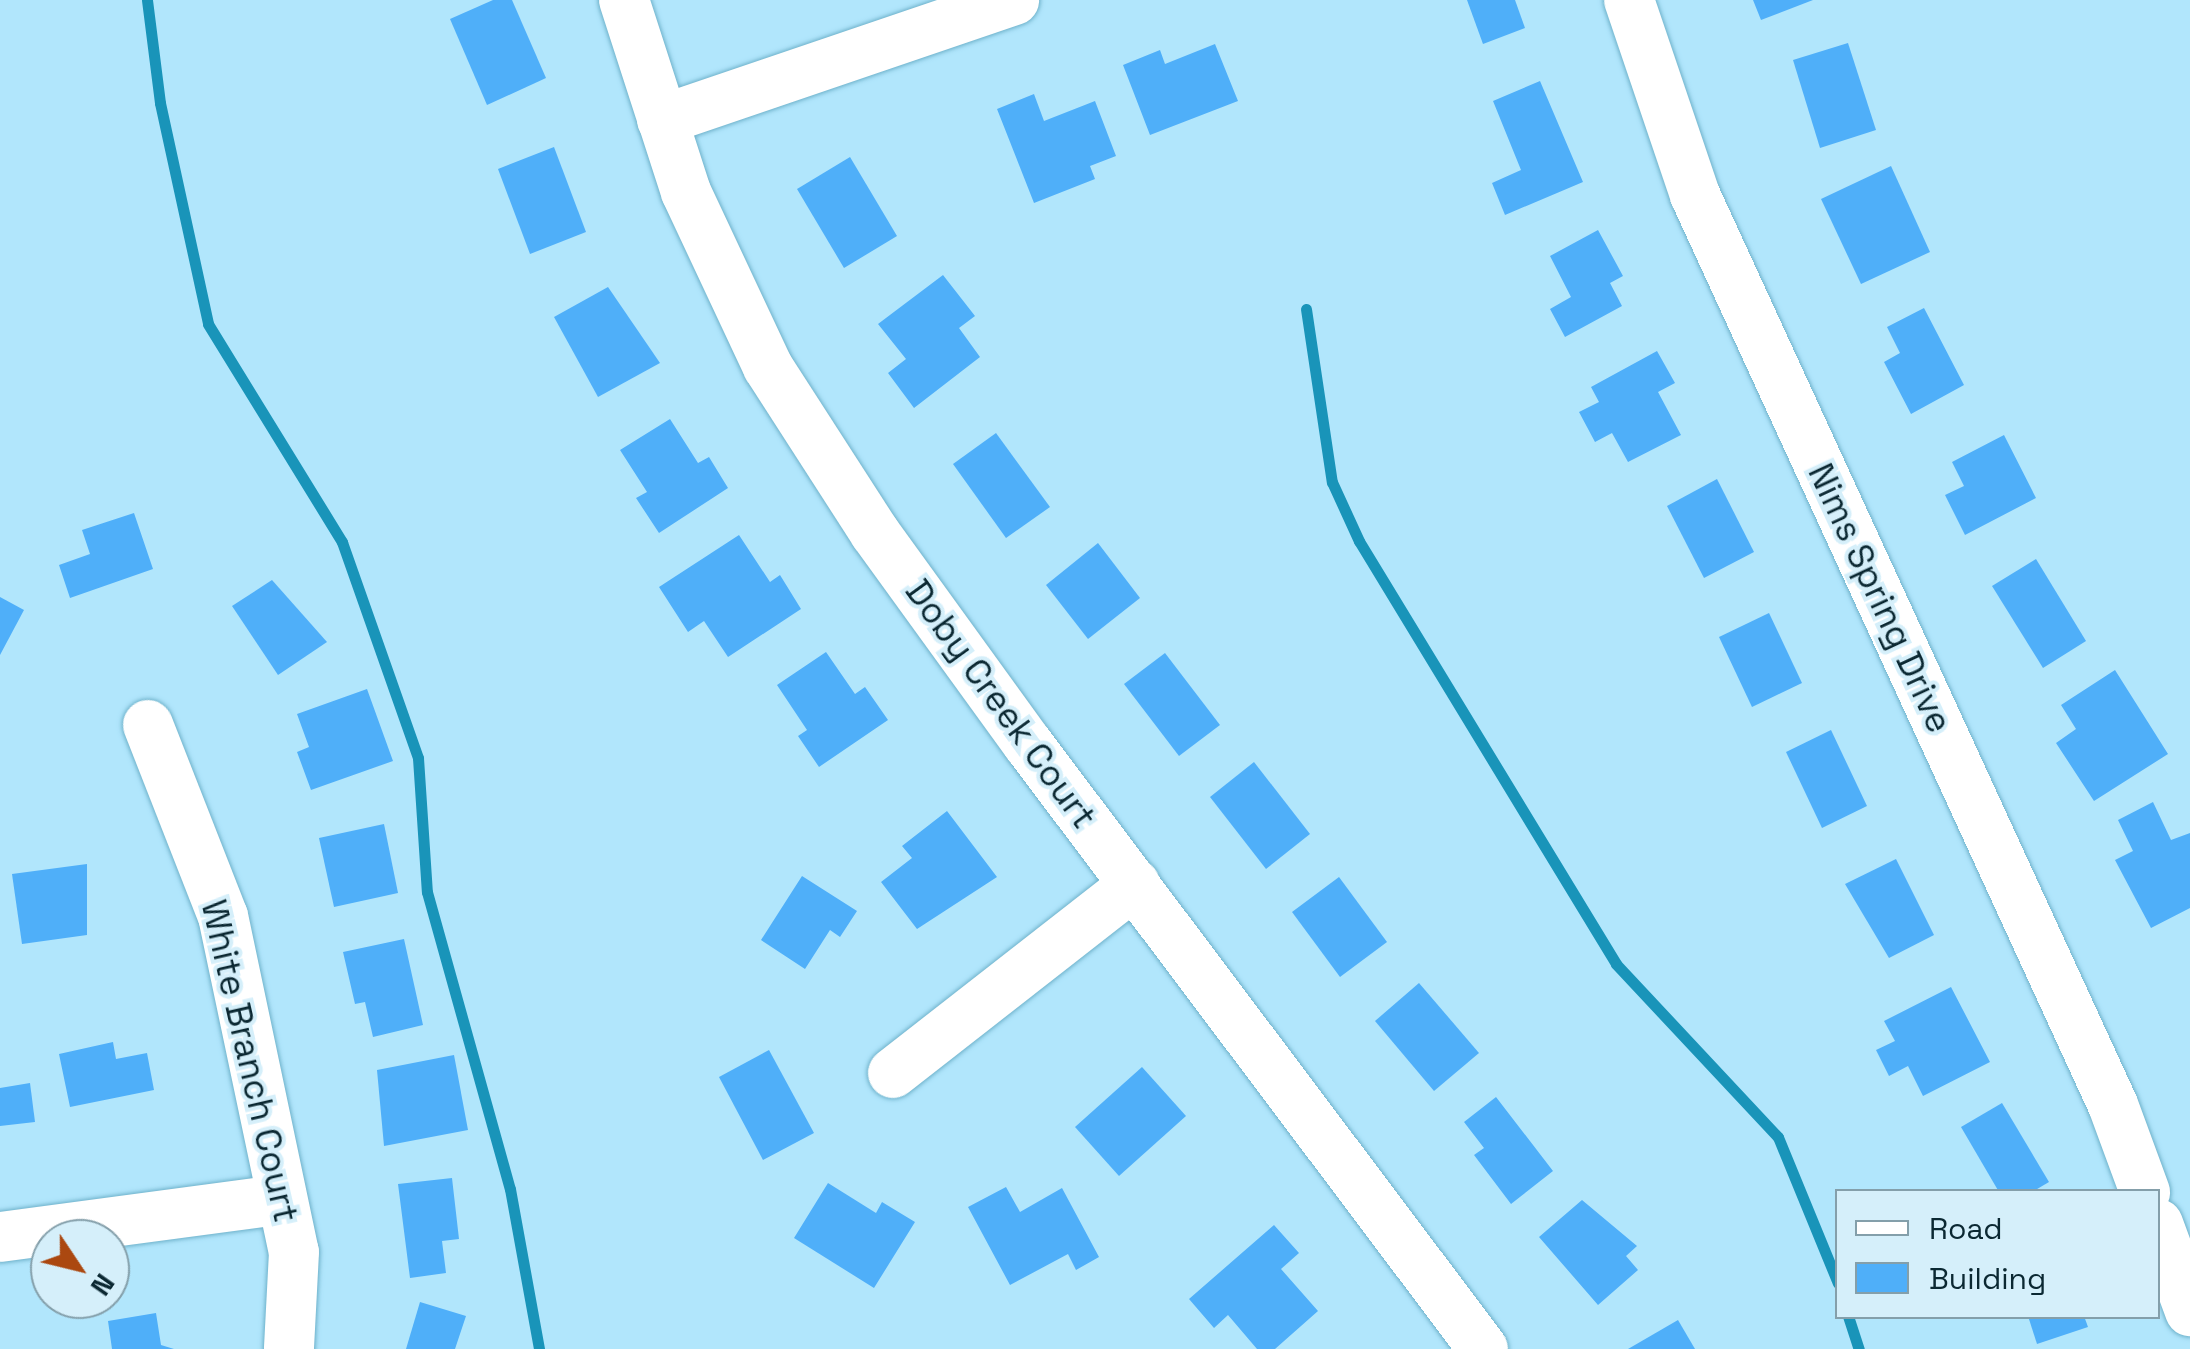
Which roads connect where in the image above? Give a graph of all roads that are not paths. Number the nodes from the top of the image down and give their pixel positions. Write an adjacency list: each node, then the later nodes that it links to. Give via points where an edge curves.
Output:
1 (624, 0): 4 (street, Doby Creek Court)
2 (1014, 0): 4 (street)
3 (1629, 0): 8 (street, Nims Spring Drive, via 1695,195 2113,1105)
4 (662, 120): 6 (street, Doby Creek Court, via 686,192 768,367 875,533)
5 (148, 725): 9 (street, White Branch Court, via 223,916)
6 (1135, 884): 7 (street); 14 (street, Doby Creek Court)
7 (892, 1072)
8 (2144, 1189)
9 (278, 1200): 11 (street); 13 (street, White Branch Court, via 294,1252)
10 (2160, 1229): 12 (street)
11 (0, 1237)
12 (2190, 1311)
13 (289, 1349)
14 (1483, 1349)

